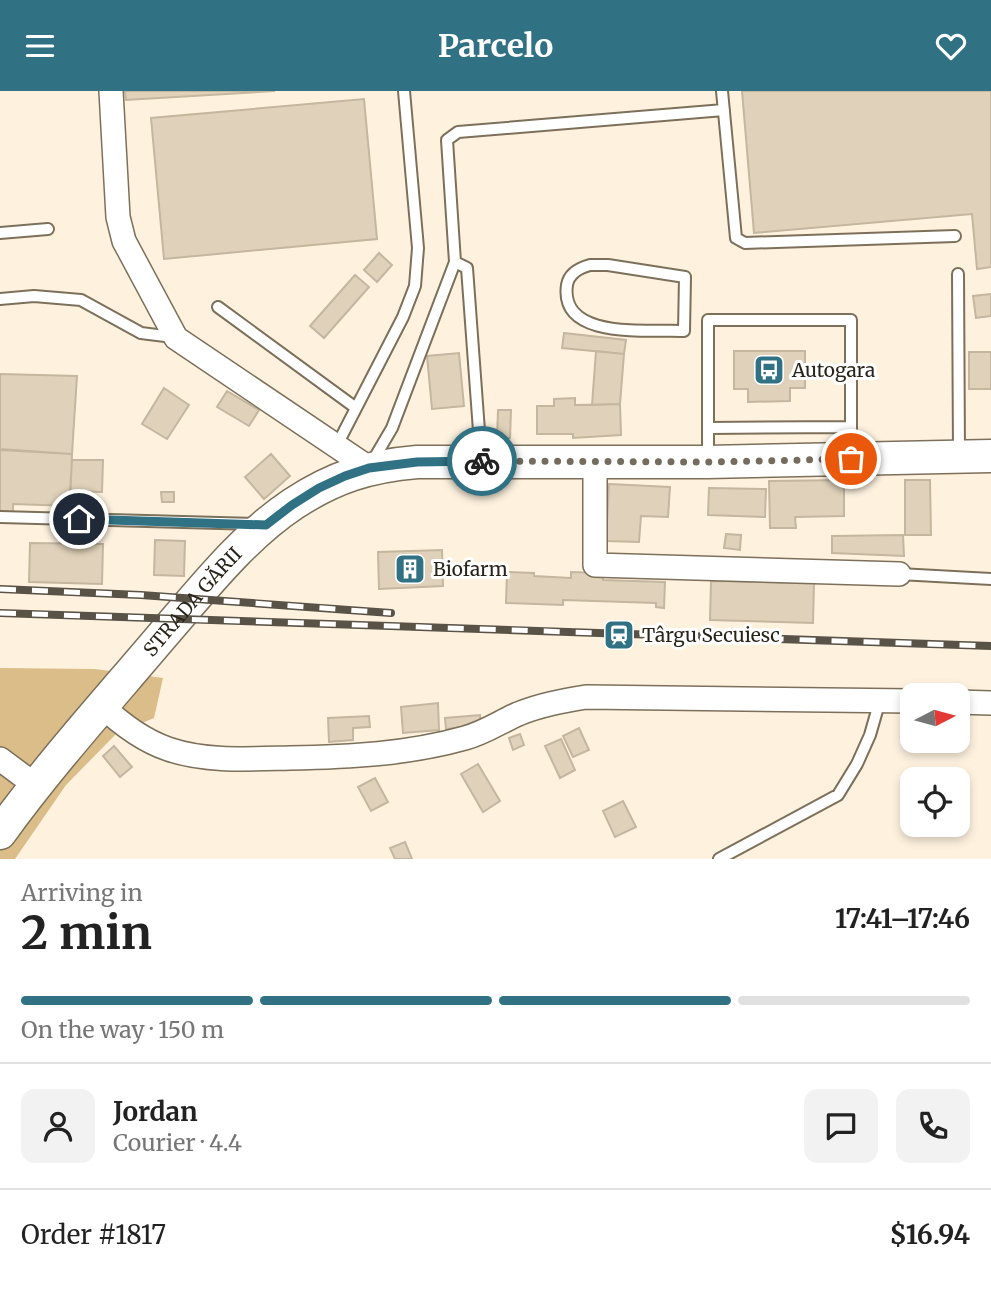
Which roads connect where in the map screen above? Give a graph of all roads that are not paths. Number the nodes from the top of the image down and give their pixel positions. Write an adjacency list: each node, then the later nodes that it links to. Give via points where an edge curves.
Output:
1 (111, 91): 14 (street, via 121,229)
2 (404, 91): 15 (lane, via 418,248 415,286)
3 (722, 91): 4 (lane)
4 (724, 110): 7 (lane, via 736,238 745,243); 8 (lane, via 452,134 446,145)
5 (48, 229): 6 (lane)
6 (0, 233)
7 (955, 236)
8 (455, 262): 22 (lane, via 467,268); 25 (lane, via 392,428)
9 (958, 274): 20 (lane)
10 (0, 299): 14 (lane, via 81,300 141,333)
11 (218, 307): 15 (lane)
12 (684, 320): 12 (lane, via 684,331 591,325 570,307 567,285 576,270 590,265 685,277); 13 (lane)
13 (708, 320): 16 (lane, via 851,320); 17 (lane)
14 (176, 338): 18 (street)
15 (356, 408): 18 (lane)
16 (851, 427): 17 (lane); 21 (lane)
17 (708, 428): 24 (lane)
18 (336, 447): 25 (street)
19 (991, 456): 20 (main road, STRADA GĂRII)
20 (959, 457): 21 (main road, STRADA GĂRII)
21 (851, 459): 24 (main road, STRADA GĂRII)
22 (481, 461): 23 (main road, STRADA GĂRII); 25 (main road, STRADA GĂRII)
23 (595, 462): 24 (main road, STRADA GĂRII); 28 (street, via 595,565)
24 (708, 462)
25 (369, 468): 27 (main road, STRADA GĂRII, via 319,488)
26 (0, 517): 27 (lane)
27 (266, 525): 34 (main road, STRADA GĂRII)
28 (899, 574): 29 (lane)
29 (991, 579)
30 (880, 701): 31 (street); 34 (street, via 586,697 555,702 469,737 425,748 252,759 170,750 132,732); 38 (lane, via 858,764 838,795)
31 (900, 701)
32 (970, 702): 33 (street)
33 (991, 703)
34 (101, 705): 36 (main road, STRADA GĂRII)
35 (0, 759): 36 (street)
36 (35, 785): 37 (main road, STRADA GĂRII)
37 (0, 833)
38 (719, 859)

